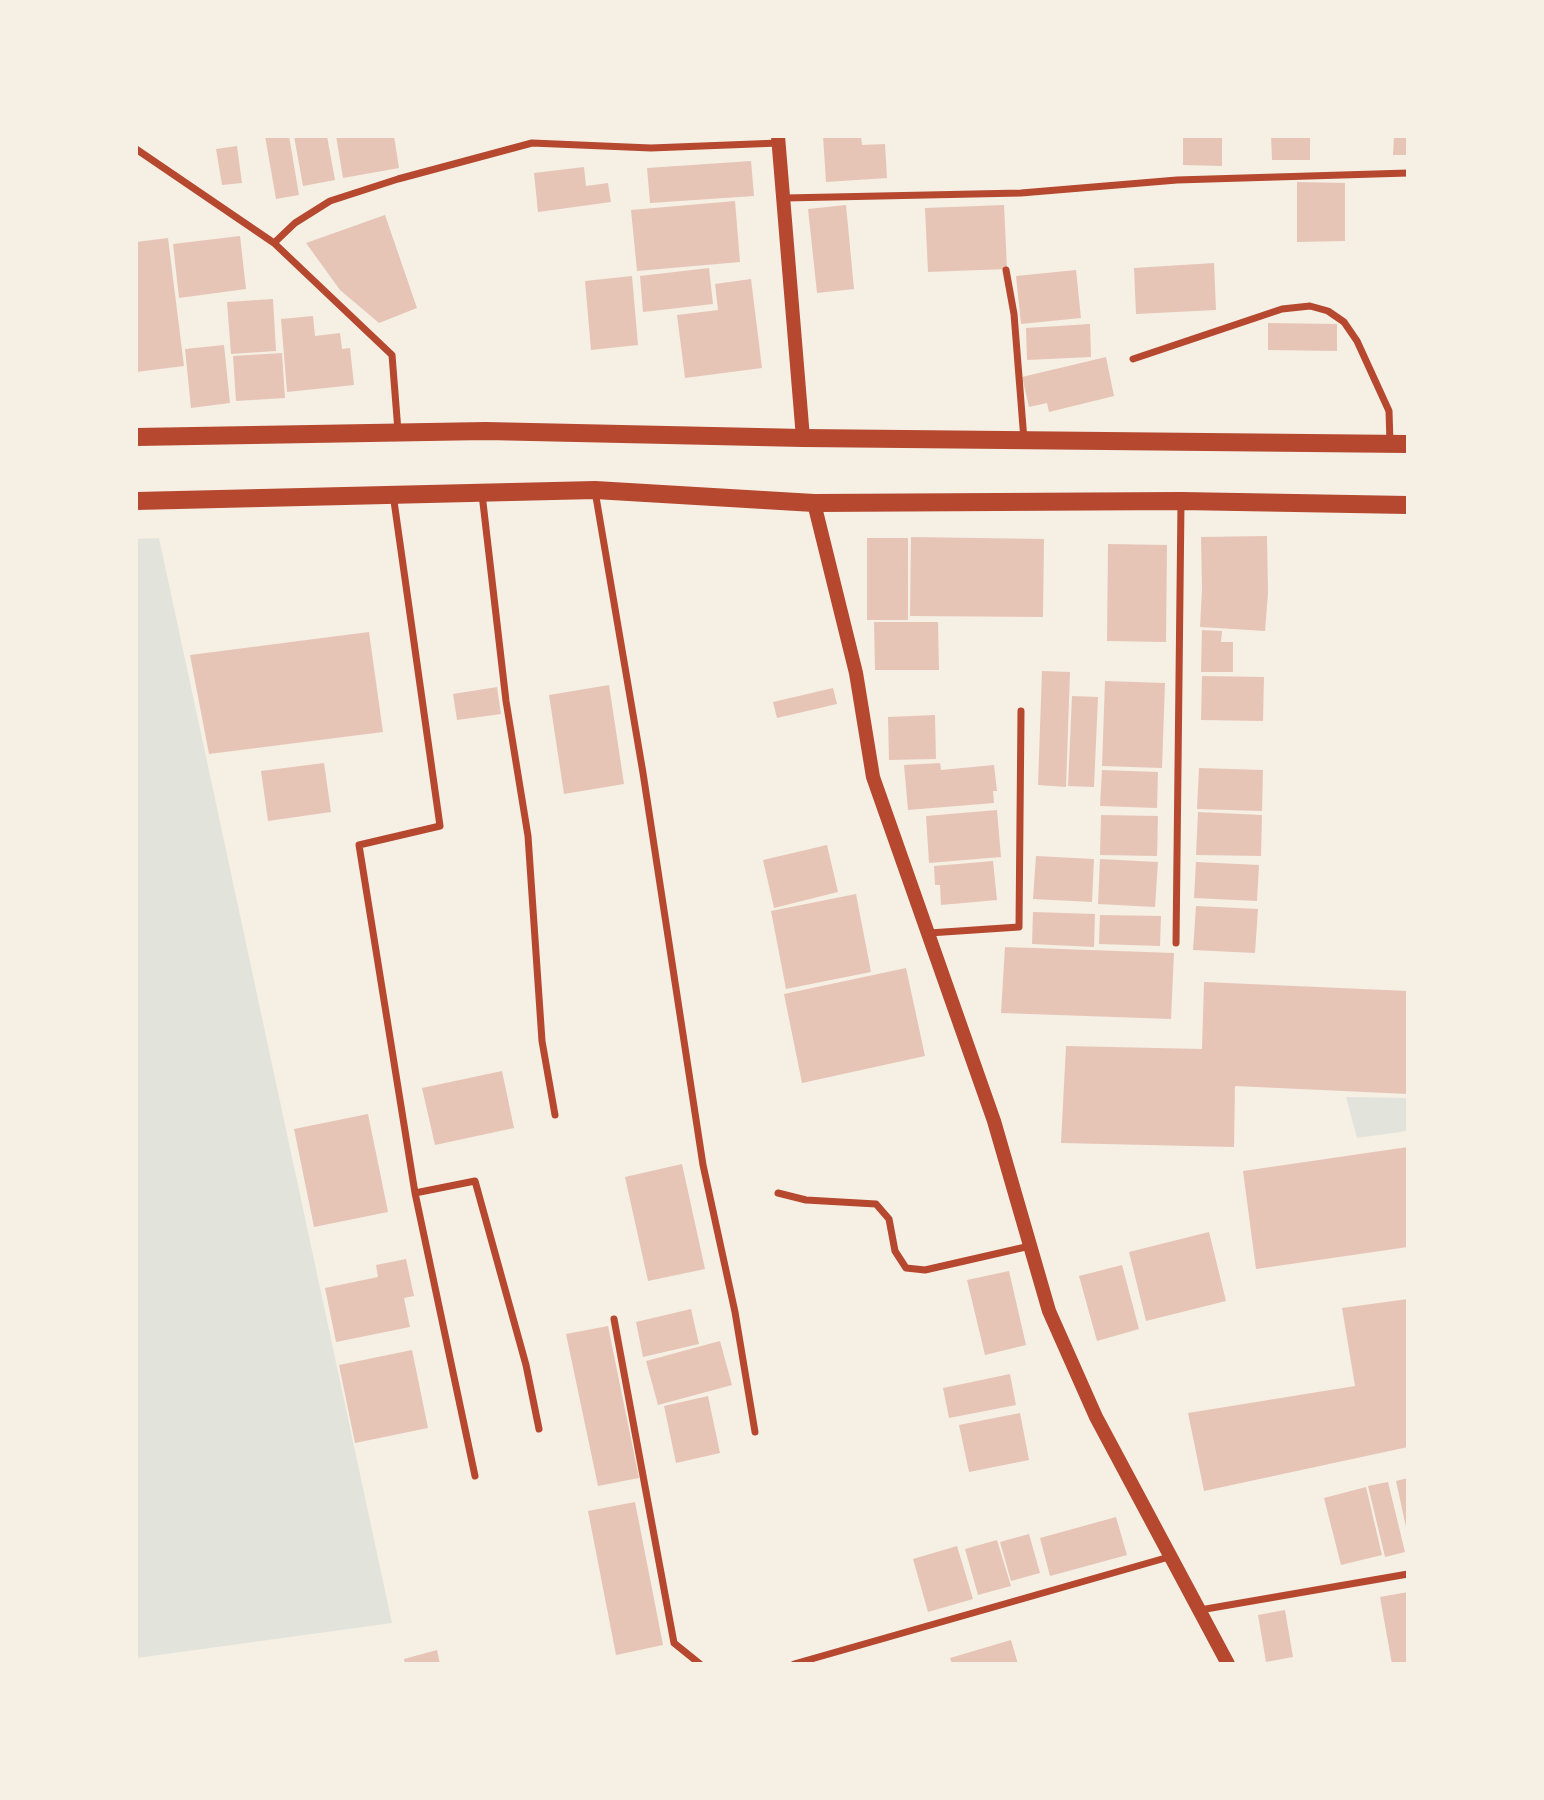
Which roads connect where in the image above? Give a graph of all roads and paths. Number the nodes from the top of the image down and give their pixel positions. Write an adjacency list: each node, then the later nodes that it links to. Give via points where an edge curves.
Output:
1 (778, 140): 4 (main road); 5 (street, via 651,148 532,143 330,201)
2 (136, 149): 5 (street)
3 (1408, 173): 4 (street, via 1177,180 1021,193)
4 (785, 198): 10 (main road)
5 (274, 243): 8 (street, via 392,355)
6 (1006, 270): 11 (street)
7 (1133, 359): 12 (street, via 1282,309 1310,306 1328,311 1344,322 1357,341)
8 (398, 431): 9 (main road); 10 (main road)
9 (136, 437)
10 (803, 438): 11 (main road)
11 (1024, 441): 12 (main road)
12 (1399, 444)
13 (595, 490): 14 (main road); 18 (main road); 29 (street, via 703,1165)
14 (482, 493): 15 (main road); 23 (street, via 506,701 528,836 542,1041)
15 (393, 494): 16 (main road); 24 (street, via 440,826 359,845)
16 (136, 501)
17 (1181, 501): 18 (main road); 19 (main road); 22 (street)
18 (814, 503): 21 (main road, via 856,673 873,777)
19 (1408, 505)
20 (1021, 710): 21 (street, via 1019,927)
21 (929, 933): 26 (main road, via 994,1121)
22 (1176, 943)
23 (555, 1115)
24 (415, 1193): 28 (street, via 475,1181); 30 (street)
25 (778, 1193): 26 (street, via 876,1204 889,1219 895,1251 906,1268 925,1270)
26 (1031, 1246): 31 (main road, via 1049,1311 1096,1417)
27 (614, 1319): 35 (street, via 674,1643)
28 (539, 1429)
29 (755, 1432)
30 (475, 1476)
31 (1169, 1557): 33 (main road); 34 (street)
32 (1408, 1574): 33 (street)
33 (1199, 1610): 37 (main road)
34 (817, 1660): 36 (street)
35 (700, 1664)
36 (794, 1664)
37 (1228, 1664)

